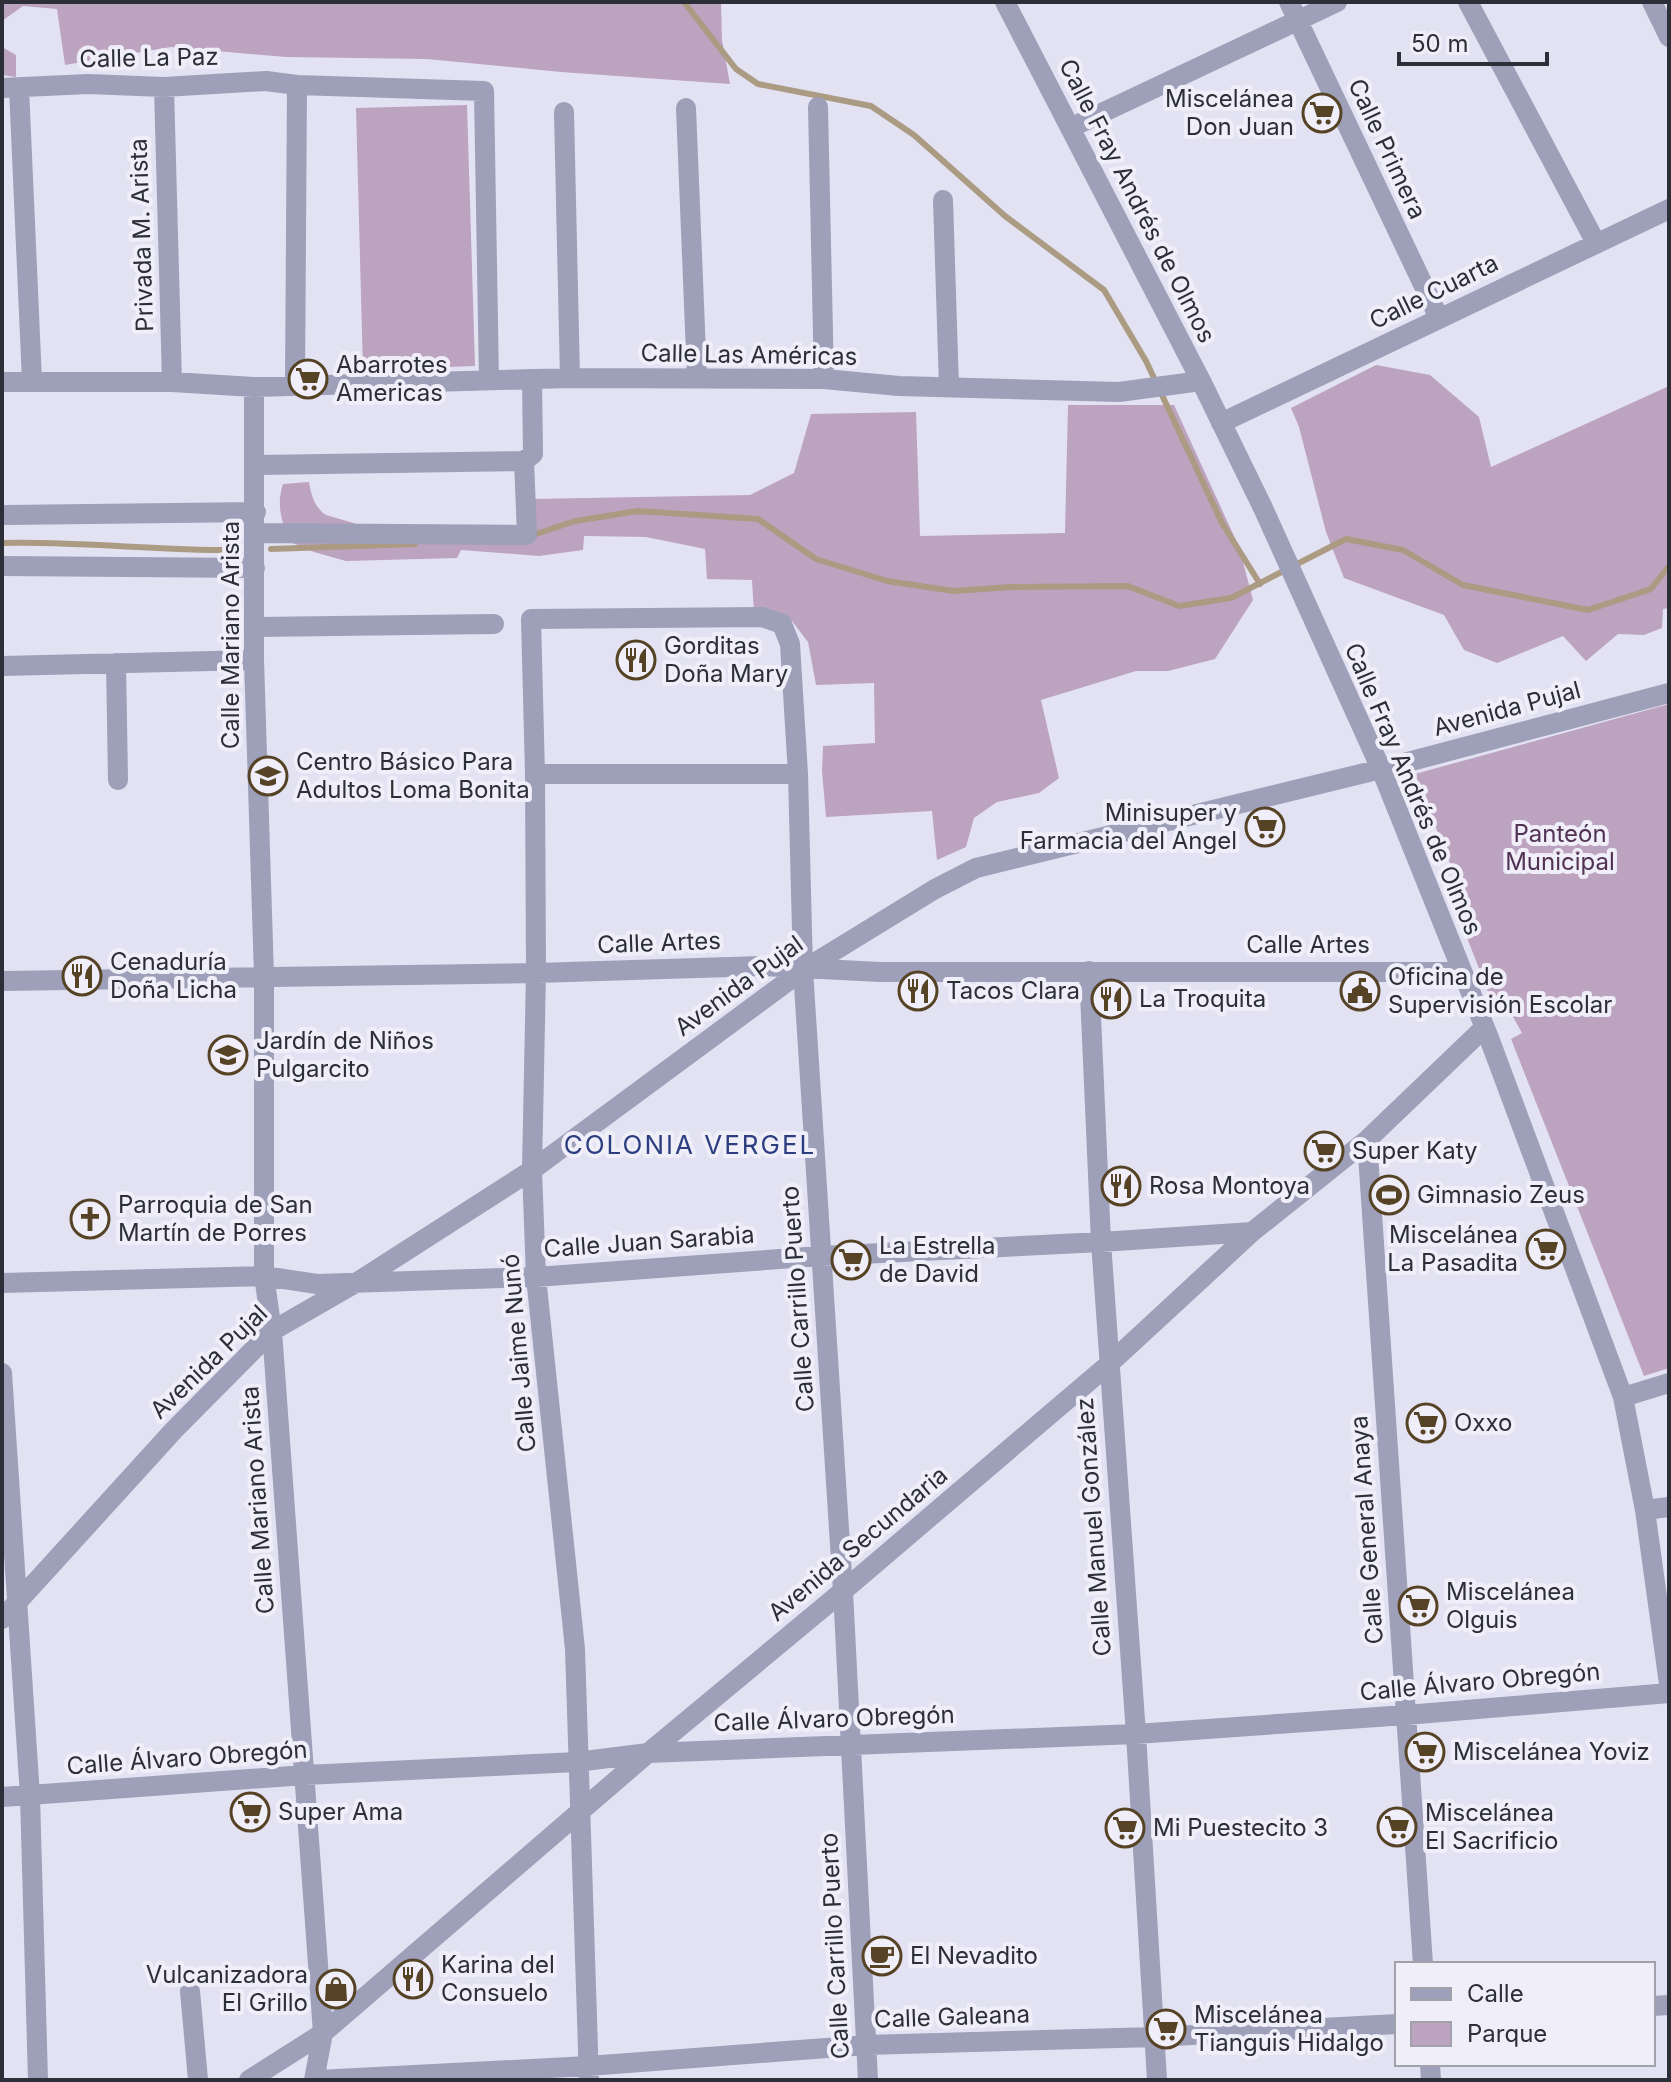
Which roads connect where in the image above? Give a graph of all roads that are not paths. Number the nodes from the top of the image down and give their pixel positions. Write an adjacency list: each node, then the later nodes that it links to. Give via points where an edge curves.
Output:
1 (1005, 2): 14 (street, Calle Fray Andrés de Olmos)
2 (1289, 2): 6 (street, Calle Primera)
3 (1337, 2): 6 (street)
4 (1468, 2): 17 (street)
5 (1652, 2): 7 (street)
6 (1298, 21): 14 (street); 18 (street, Calle Primera)
7 (1669, 37)
8 (297, 85): 9 (street, Calle La Paz, via 266,81); 24 (street, Calle La Paz, via 484,91); 28 (street)
9 (164, 87): 10 (street, Calle La Paz); 27 (street, Privada M. Arista)
10 (10, 88): 23 (street)
11 (818, 107): 22 (street)
12 (686, 108): 20 (street)
13 (564, 112): 19 (street)
14 (1070, 128): 25 (street, Calle Fray Andrés de Olmos)
15 (943, 200): 30 (street)
16 (1669, 209): 17 (street, Calle Cuarta)
17 (1596, 243): 18 (street, Calle Cuarta)
18 (1439, 318): 31 (street, Calle Cuarta)
19 (570, 378): 20 (street, Calle Las Américas); 21 (street, Calle Las Américas)
20 (697, 378): 22 (street, Calle Las Américas)
21 (532, 379): 24 (street, Calle Las Américas); 32 (street, via 533,454)
22 (824, 379): 30 (street, Calle Las Américas)
23 (32, 381): 26 (street, Calle Las Américas); 27 (street, Calle Las Américas)
24 (489, 381): 28 (street, Calle Las Américas)
25 (1201, 381): 30 (street, Calle Las Américas, via 1119,392); 31 (street, Calle Fray Andrés de Olmos)
26 (2, 382)
27 (172, 382): 29 (street, Calle Las Américas)
28 (295, 384): 29 (street, Calle Las Américas)
29 (254, 387): 33 (street, Calle Mariano Arista)
30 (949, 387)
31 (1221, 423): 46 (street, Calle Fray Andrés de Olmos)
32 (524, 461): 33 (street); 36 (street, via 527,535)
33 (256, 465): 34 (street, Calle Mariano Arista)
34 (256, 512): 35 (street); 36 (street, Calle Mariano Arista)
35 (6, 515)
36 (255, 533): 38 (street, Calle Mariano Arista)
37 (2, 566): 38 (street)
38 (255, 568): 41 (street, Calle Mariano Arista)
39 (531, 619): 47 (street, Calle Jaime Nunó); 48 (street, Calle Carrillo Puerto, via 762,617 782,624 790,644)
40 (494, 624): 41 (street)
41 (256, 627): 42 (street, Calle Mariano Arista)
42 (254, 660): 43 (street); 54 (street, Calle Mariano Arista)
43 (116, 663): 44 (street); 49 (street)
44 (2, 666)
45 (1669, 693): 46 (street, Avenida Pujal)
46 (1381, 769): 50 (street, Avenida Pujal, via 976,868); 52 (street, Calle Fray Andrés de Olmos)
47 (535, 774): 48 (street); 53 (street, Calle Jaime Nunó)
48 (798, 774): 50 (street, Calle Carrillo Puerto)
49 (118, 780)
50 (803, 970): 51 (street, Calle Artes); 53 (street, Calle Artes, via 762,966); 58 (street, Avenida Pujal); 61 (street, Calle Carrillo Puerto)
51 (1089, 971): 52 (street, Calle Artes); 60 (street, Calle Manuel González)
52 (1462, 972): 56 (street, Calle Fray Andrés de Olmos)
53 (536, 973): 54 (street, Calle Artes); 58 (street, Calle Jaime Nunó)
54 (264, 976): 55 (street, Calle Artes); 62 (street, Calle Mariano Arista)
55 (2, 981)
56 (1484, 1028): 57 (street, Avenida Secundaria); 70 (street, Calle Fray Andrés de Olmos)
57 (1367, 1140): 59 (street, Avenida Secundaria); 78 (street, Calle General Anaya)
58 (532, 1170): 63 (street, Calle Jaime Nunó); 64 (street, Avenida Pujal)
59 (1252, 1232): 60 (street, Calle Juan Sarabia); 67 (street, Avenida Secundaria)
60 (1101, 1242): 61 (street, Calle Juan Sarabia); 67 (street, Calle Manuel González)
61 (821, 1256): 63 (street, Calle Juan Sarabia); 73 (street, Calle Carrillo Puerto)
62 (264, 1276): 64 (street, Calle Juan Sarabia, via 317,1284); 65 (street, Calle Juan Sarabia); 66 (street, Calle Mariano Arista)
63 (536, 1277): 64 (street, Calle Juan Sarabia); 82 (street, Calle Jaime Nunó, via 575,1649)
64 (359, 1281): 66 (street, Avenida Pujal)
65 (2, 1283)
66 (272, 1331): 74 (street, Avenida Pujal); 83 (street, Calle Mariano Arista)
67 (1108, 1365): 73 (street, Avenida Secundaria); 79 (street, Calle Manuel González)
68 (2, 1373): 74 (street)
69 (1669, 1383): 70 (street)
70 (1623, 1397): 72 (street, Calle Fray Andrés de Olmos)
71 (1669, 1507): 72 (street)
72 (1645, 1510): 76 (street, Calle Fray Andrés de Olmos)
73 (843, 1591): 80 (street, Calle Carrillo Puerto); 81 (street, Avenida Secundaria)
74 (16, 1600): 75 (street, Avenida Pujal); 84 (street)
75 (2, 1619)
76 (1669, 1684)
77 (1669, 1693): 78 (street, Calle Álvaro Obregón)
78 (1406, 1715): 79 (street, Calle Álvaro Obregón); 87 (street, Calle General Anaya)
79 (1136, 1734): 80 (street, Calle Álvaro Obregón); 91 (street, Calle Manuel González)
80 (851, 1744): 81 (street, Calle Álvaro Obregón); 92 (street, Calle Carrillo Puerto)
81 (648, 1753): 82 (street, Calle Álvaro Obregón); 86 (street, Avenida Secundaria)
82 (577, 1762): 83 (street, Calle Álvaro Obregón); 86 (street, Calle Jaime Nunó)
83 (305, 1775): 84 (street, Calle Álvaro Obregón); 90 (street, Calle Mariano Arista)
84 (30, 1796): 85 (street, Calle Álvaro Obregón); 94 (street)
85 (2, 1797)
86 (581, 1812): 90 (street, Avenida Secundaria); 93 (street, Calle Jaime Nunó)
87 (1423, 1962)
88 (190, 1991): 95 (street)
89 (1395, 2024): 91 (street, Calle Galeana)
90 (323, 2033): 96 (street, Avenida Secundaria); 97 (street, Calle Mariano Arista)
91 (1155, 2037): 92 (street, Calle Galeana); 99 (street, Calle Manuel González)
92 (866, 2045): 93 (street, Calle Galeana); 98 (street, Calle Carrillo Puerto)
93 (588, 2073): 97 (street, Calle Galeana)
94 (38, 2080)
95 (198, 2080)
96 (249, 2080)
97 (316, 2080)
98 (868, 2080)
99 (1157, 2080)

